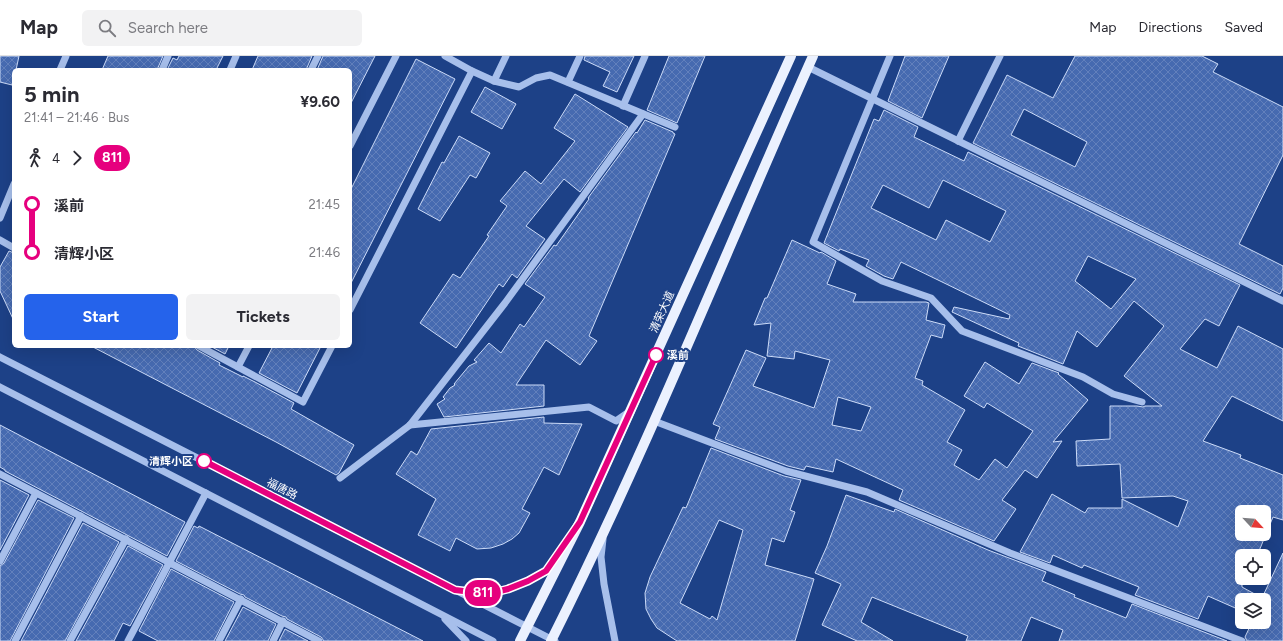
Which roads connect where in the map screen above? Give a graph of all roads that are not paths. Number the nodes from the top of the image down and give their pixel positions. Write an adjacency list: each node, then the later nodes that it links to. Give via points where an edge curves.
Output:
1 (66, 56): 15 (street)
2 (168, 56): 16 (street)
3 (236, 56): 17 (street)
4 (318, 56): 18 (street)
5 (396, 56): 27 (street)
6 (446, 56): 19 (street)
7 (506, 56): 20 (street)
8 (580, 56): 21 (street)
9 (645, 56): 23 (street)
10 (790, 56): 41 (main road, 清荣大道)
11 (813, 56): 14 (main road)
12 (890, 56): 22 (street)
13 (1000, 56): 26 (street)
14 (808, 67): 22 (street); 42 (main road)
15 (61, 68)
16 (163, 68)
17 (231, 68)
18 (312, 68)
19 (472, 71): 20 (street); 33 (street)
20 (494, 81): 21 (street, via 519,87 536,78 550,75)
21 (568, 82): 23 (street)
22 (873, 99): 26 (street); 40 (street, via 813,242 882,281 931,298 962,331 1083,377 1113,394)
23 (623, 106): 24 (street)
24 (643, 114): 25 (street); 43 (street, via 506,303)
25 (675, 127)
26 (958, 141): 32 (street)
27 (352, 142)
28 (12, 189): 29 (street)
29 (0, 218)
30 (0, 240): 31 (street)
31 (12, 247)
32 (1283, 302)
33 (352, 306)
34 (203, 348): 38 (street)
35 (248, 348): 38 (street)
36 (331, 348): 38 (street, via 303,402)
37 (0, 357): 54 (street, 福唐路)
38 (238, 367)
39 (0, 387): 47 (street)
40 (1142, 402)
41 (631, 410): 43 (street, via 616,421 589,407); 49 (main road, 清荣大道)
42 (654, 421): 50 (main road); 70 (street, via 786,471 866,492 1010,553)
43 (410, 425): 45 (street)
44 (0, 474): 46 (street)
45 (340, 478)
46 (36, 493): 48 (street); 52 (street)
47 (206, 493): 53 (street); 56 (street)
48 (81, 516): 51 (street); 60 (street)
49 (580, 522): 54 (street, via 546,571 528,581 488,594); 58 (main road, 清荣大道)
50 (603, 533): 59 (main road); 69 (street, via 601,557 604,584)
51 (126, 539): 53 (street); 61 (street)
52 (0, 561)
53 (170, 562): 55 (street); 62 (street)
54 (455, 590): 58 (street, 福唐路)
55 (241, 600): 57 (street); 63 (street)
56 (440, 615): 66 (street); 67 (street)
57 (283, 622): 64 (street); 65 (street)
58 (527, 627): 59 (street, 福唐路); 68 (main road, 清荣大道)
59 (552, 640)
60 (15, 641)
61 (70, 641)
62 (128, 641)
63 (219, 641)
64 (272, 641)
65 (319, 641)
66 (466, 641)
67 (493, 641)
68 (520, 641)
69 (615, 641)
70 (1242, 641)

